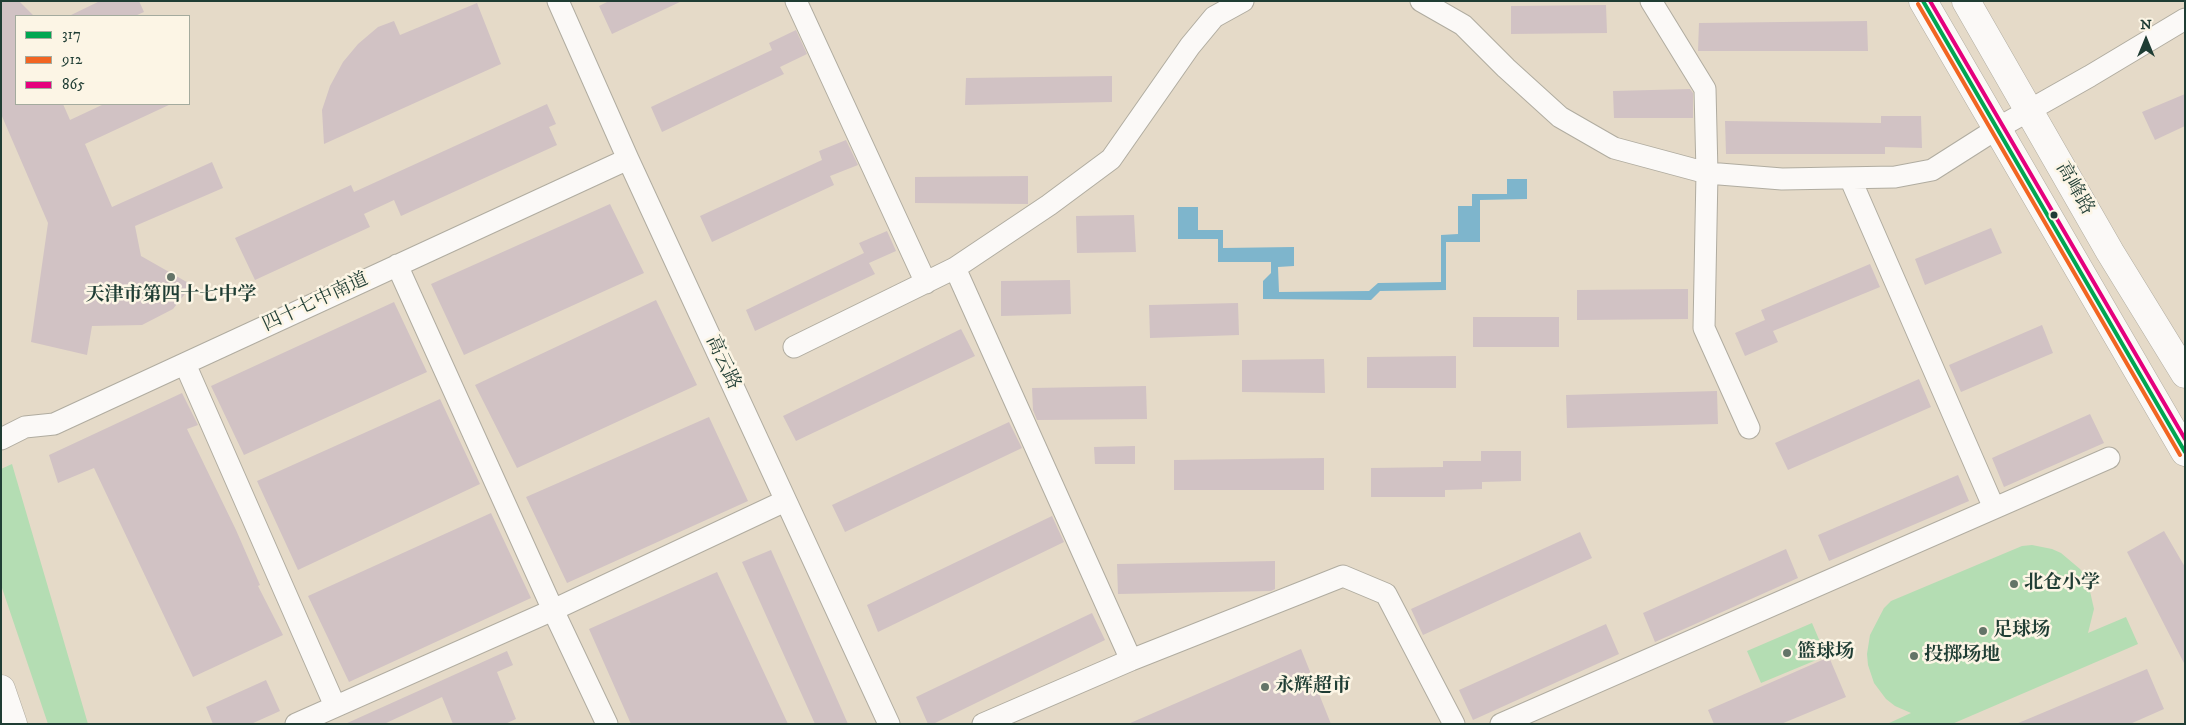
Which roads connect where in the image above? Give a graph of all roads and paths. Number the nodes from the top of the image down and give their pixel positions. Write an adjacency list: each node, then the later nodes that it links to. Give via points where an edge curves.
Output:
1 (558, 1): 11 (street, 高云路)
2 (796, 1): 16 (street)
3 (1243, 1): 15 (street, via 1214,17 1111,159)
4 (1421, 1): 12 (street, via 1463,24 1560,117 1614,148)
5 (1651, 1): 12 (street, via 1705,89)
6 (1923, 1): 10 (main road, 高峰路)
7 (1966, 1): 9 (main road, 高峰路)
8 (2185, 19): 9 (street)
9 (2028, 111): 10 (street); 19 (main road, 高峰路)
10 (1998, 128): 13 (street, via 1932,170 1895,177); 22 (main road, 高峰路)
11 (628, 160): 14 (street, 四十七中南道); 24 (street, 高云路)
12 (1707, 173): 13 (street, via 1782,179); 20 (street, via 1704,328)
13 (1850, 178): 25 (street)
14 (397, 266): 18 (street, 四十七中南道); 26 (street)
15 (955, 268): 16 (street); 27 (street)
16 (926, 283): 17 (street)
17 (794, 347)
18 (185, 364): 21 (street, 四十七中南道, via 54,424 25,428); 29 (street)
19 (2185, 374)
20 (1749, 428)
21 (1, 439)
22 (2185, 452)
23 (2110, 458): 25 (street)
24 (785, 501): 26 (street); 33 (street, 高云路)
25 (1994, 508): 36 (street)
26 (553, 610): 29 (street); 32 (street)
27 (1131, 660): 34 (street); 35 (street, via 1343,576 1386,594)
28 (1, 689): 30 (main road)
29 (335, 706): 31 (street)
30 (13, 724)
31 (296, 724)
32 (607, 724)
33 (889, 724)
34 (983, 724)
35 (1454, 724)
36 (1501, 724)

